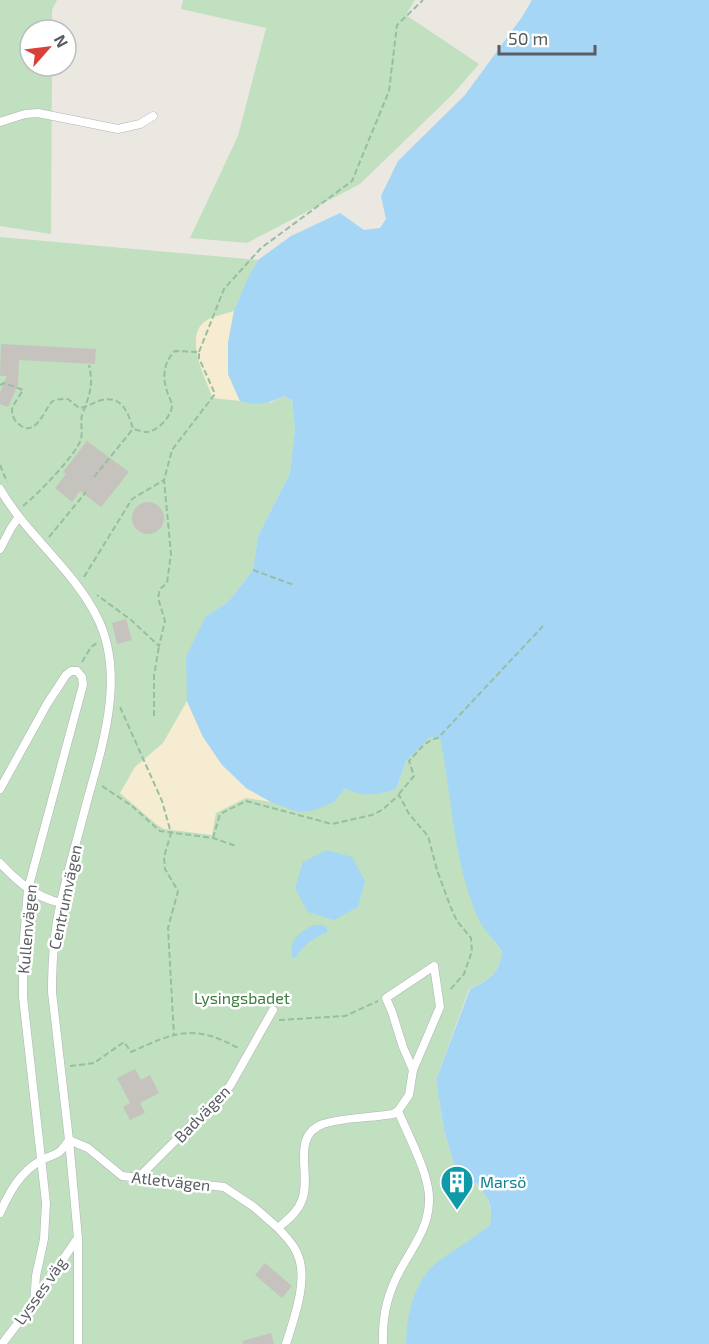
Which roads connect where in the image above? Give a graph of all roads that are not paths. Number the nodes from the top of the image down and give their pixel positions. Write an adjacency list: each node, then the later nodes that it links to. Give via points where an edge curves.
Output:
1 (153, 116): 2 (lane, via 118,129 38,113)
2 (0, 122)
3 (0, 489): 4 (lane, Centrumvägen)
4 (16, 515): 5 (lane); 9 (lane, Centrumvägen, via 78,587 99,620 110,665 110,701 94,781)
5 (0, 549)
6 (0, 789): 8 (lane, Kullenvägen, via 47,704 66,675 77,671 83,685)
7 (0, 863): 8 (lane)
8 (28, 889): 9 (lane); 14 (lane, Kullenvägen, via 23,998)
9 (61, 903): 13 (lane, Centrumvägen, via 53,949 52,992)
10 (273, 1010): 15 (lane, Badvägen, via 230,1086)
11 (413, 1070): 11 (lane, via 386,998 434,966 440,999 438,1016); 12 (lane, via 409,1095)
12 (398, 1111): 17 (lane, via 314,1129 305,1140 303,1152 302,1201); 23 (lane, via 428,1184 430,1201 418,1242 386,1304)
13 (69, 1140): 14 (lane, via 61,1153); 15 (lane, Atletvägen, via 88,1148 122,1176); 18 (lane, Centrumvägen)
14 (41, 1160): 16 (lane, via 15,1184); 19 (lane, Kullenvägen, via 46,1222)
15 (138, 1178): 17 (lane, Atletvägen, via 224,1187)
16 (0, 1213)
17 (278, 1228): 22 (lane, Atletvägen, via 297,1251 301,1263 297,1308)
18 (78, 1238): 19 (lane, Lysses väg); 21 (lane, Centrumvägen)
19 (34, 1302): 20 (lane, Lysses väg)
20 (2, 1344)
21 (78, 1344)
22 (286, 1344)
23 (383, 1344)

